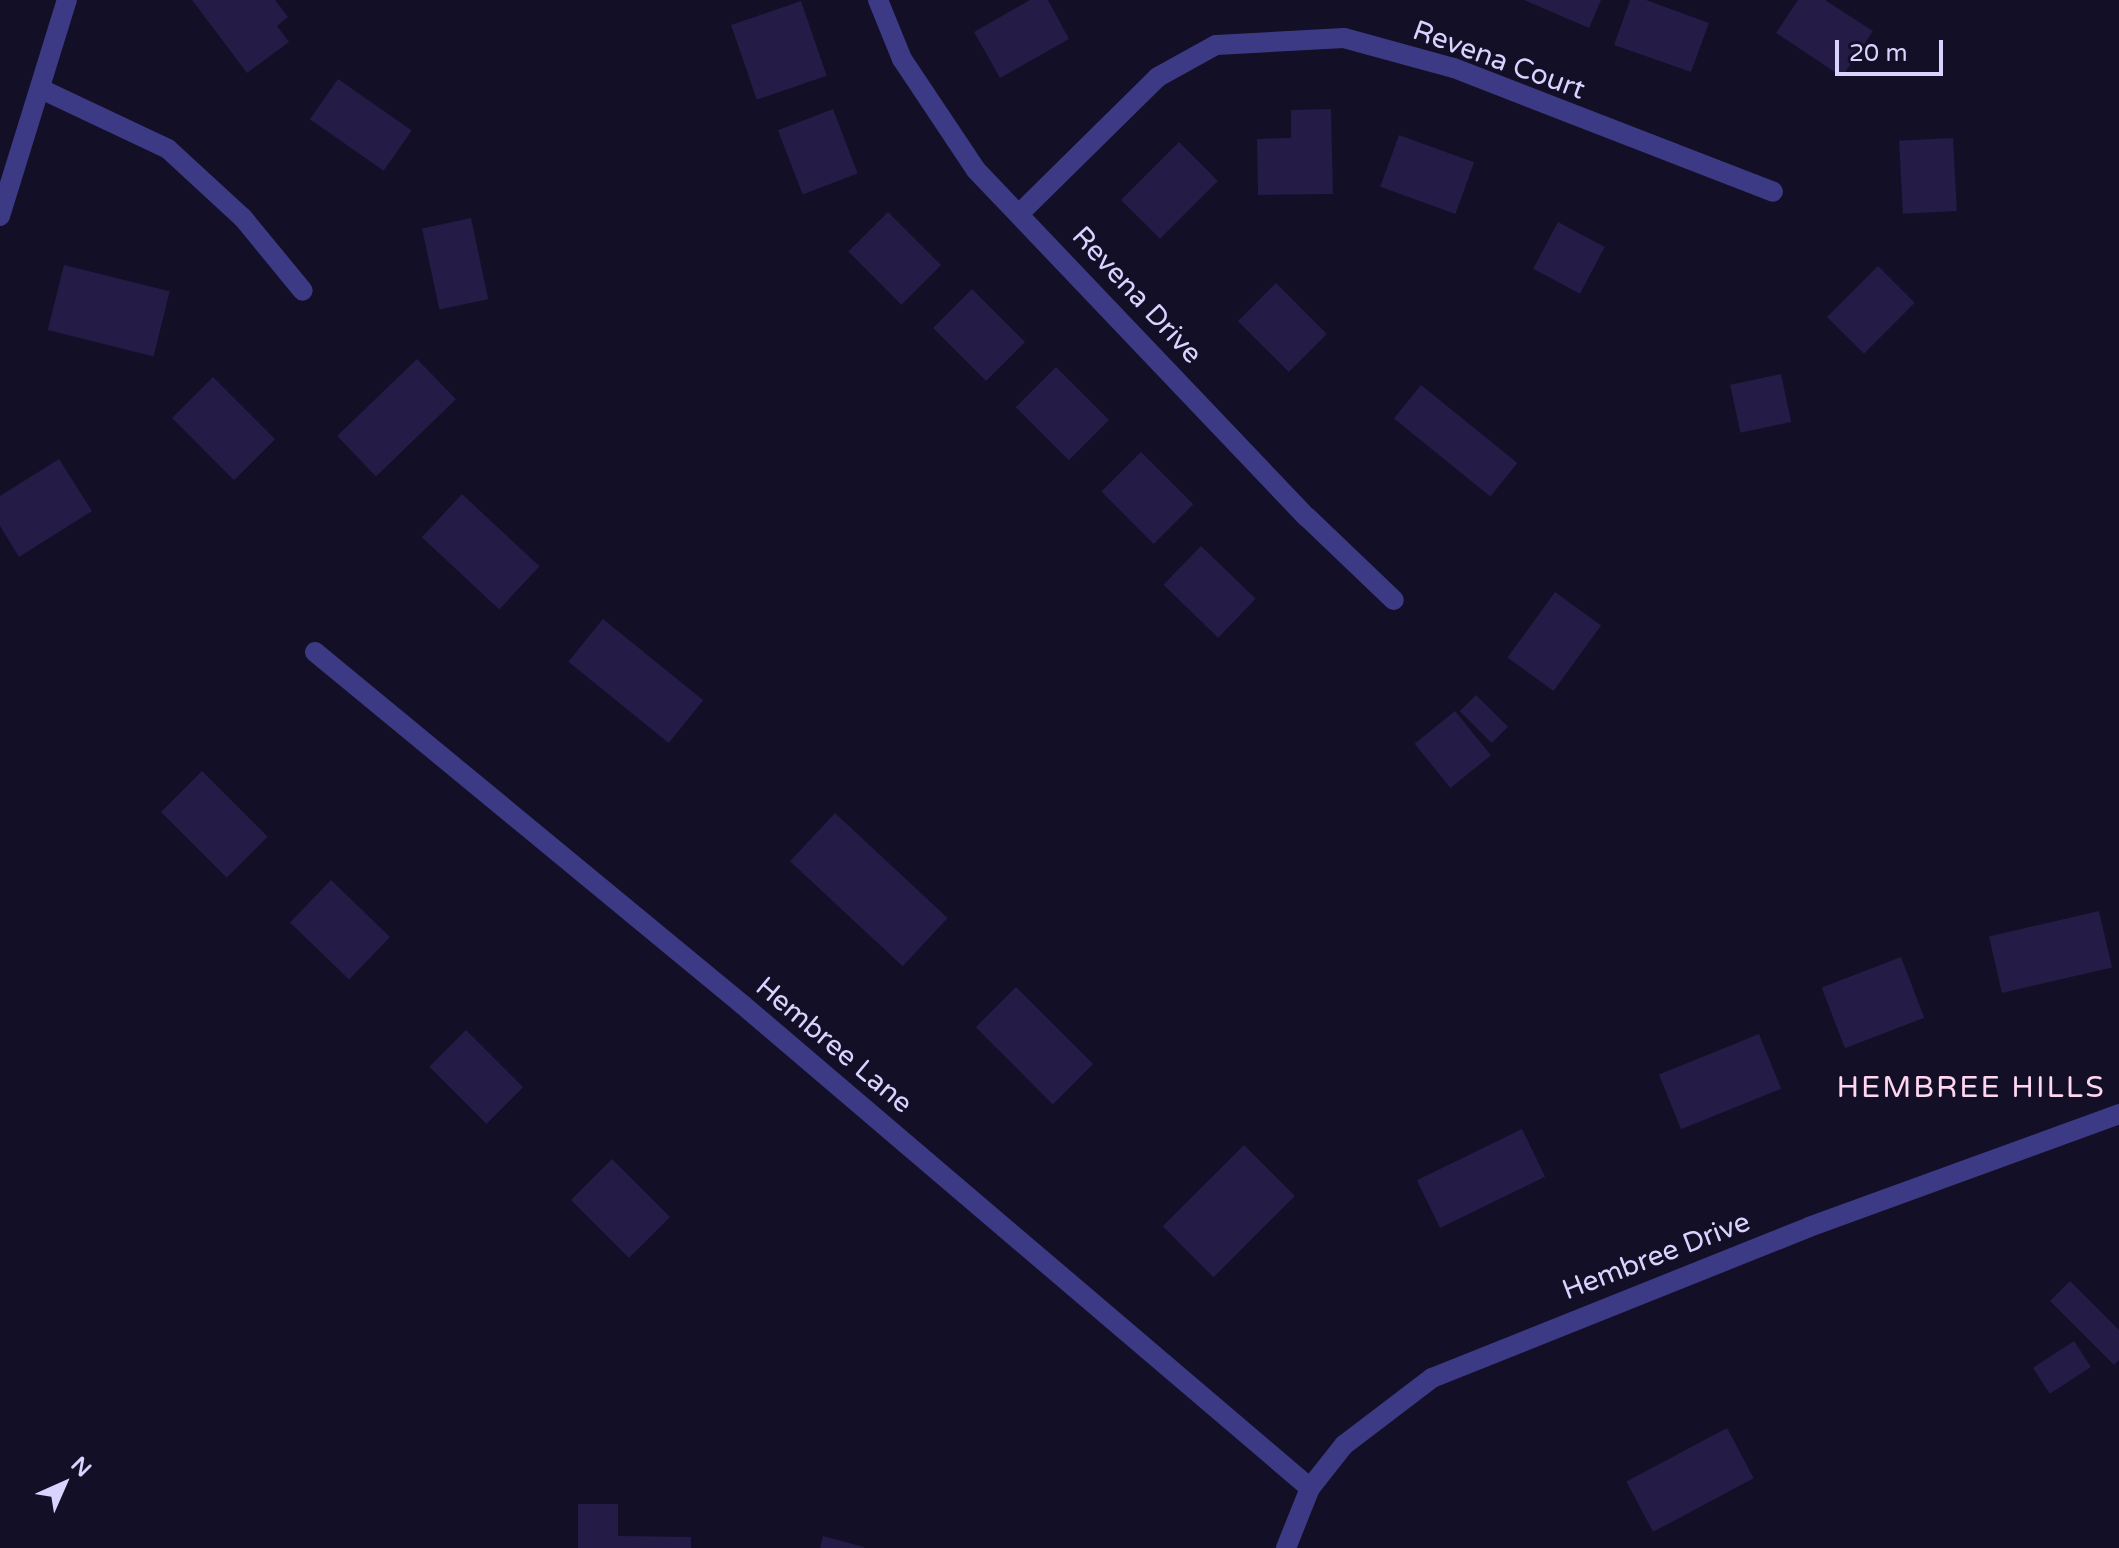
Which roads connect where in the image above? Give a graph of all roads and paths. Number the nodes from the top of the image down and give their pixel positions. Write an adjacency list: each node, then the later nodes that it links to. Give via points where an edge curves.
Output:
1 (67, 0): 3 (street)
2 (878, 0): 5 (street, Revena Drive, via 902,59 944,127)
3 (41, 89): 6 (street); 7 (street, via 168,149 243,218)
4 (1773, 192): 5 (street, Revena Court, via 1454,68 1344,38 1216,45 1158,77)
5 (1019, 214): 8 (street, Revena Drive, via 1307,517)
6 (0, 216)
7 (303, 291)
8 (1394, 600)
9 (315, 652): 11 (street, Hembree Lane, via 731,995)
10 (2119, 1114): 11 (street, Hembree Drive, via 1809,1227 1432,1378 1344,1445)
11 (1310, 1488): 12 (street, Hembree Drive)
12 (1286, 1548)

